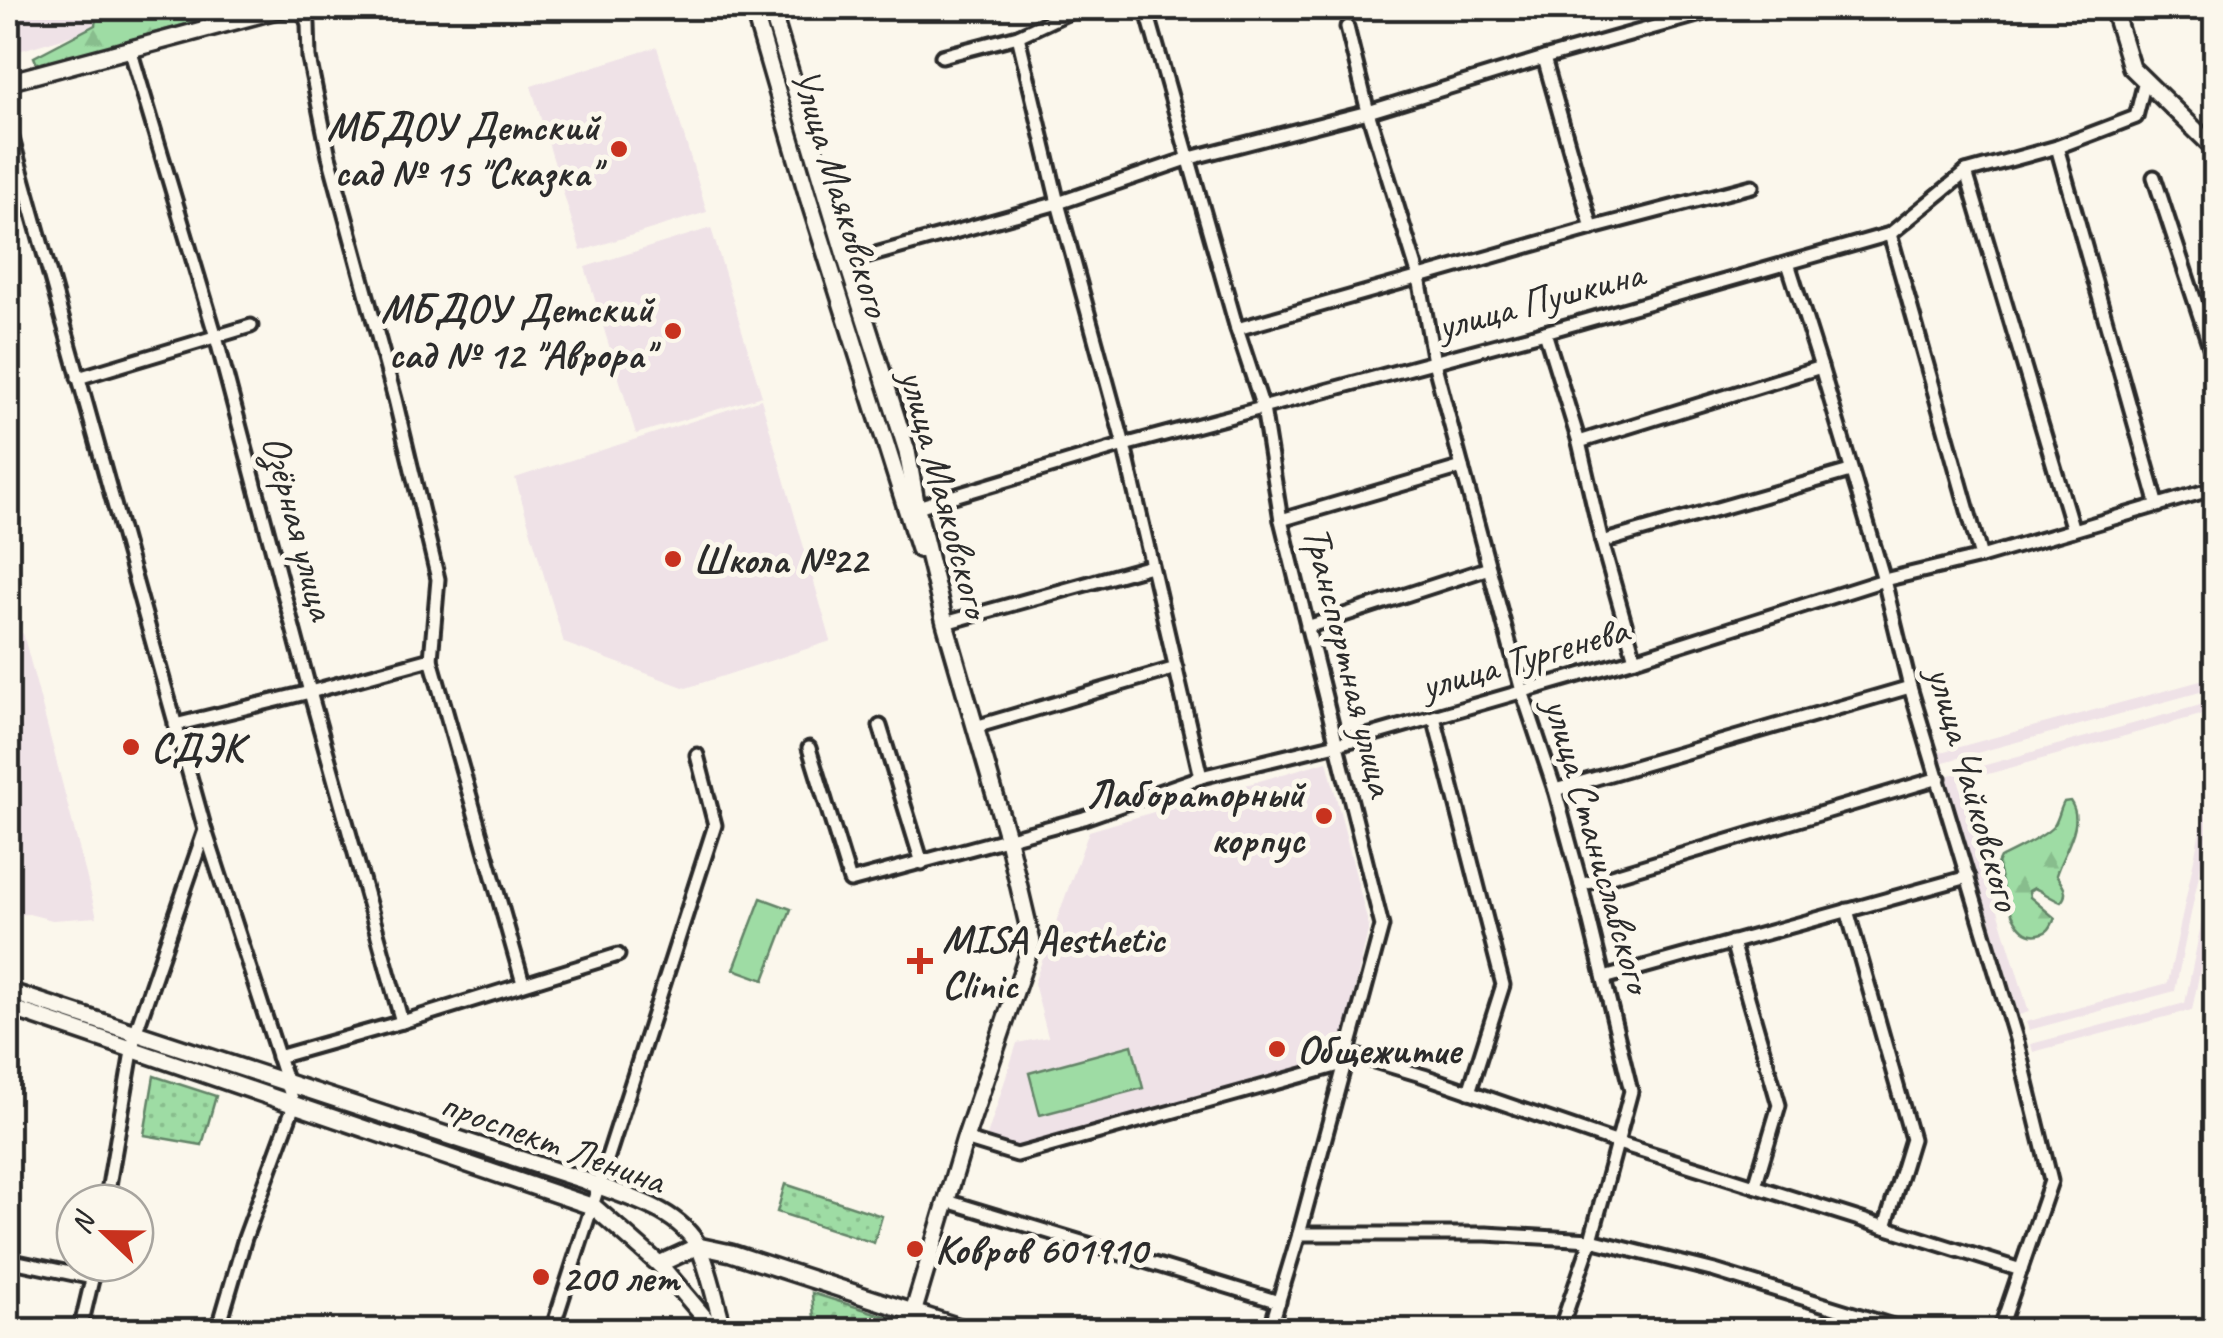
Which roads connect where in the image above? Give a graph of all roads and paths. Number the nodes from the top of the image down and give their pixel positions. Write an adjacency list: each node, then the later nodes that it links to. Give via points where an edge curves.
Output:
1 (284, 8): 11 (street)
2 (302, 8): 55 (street, via 329,156 438,578)
3 (753, 8): 45 (street, Улица Маяковского)
4 (772, 8): 27 (street, улица Маяковского)
5 (1078, 8): 10 (street)
6 (1146, 8): 20 (street, Транспортная улица)
7 (1722, 8): 13 (street)
8 (2113, 8): 14 (street, via 2131,67)
9 (1347, 27): 16 (street, улица Станиславского)
10 (1018, 36): 12 (street); 24 (street)
11 (130, 49): 15 (street); 33 (street, Озёрная улица)
12 (942, 56)
13 (1544, 58): 16 (street); 25 (street)
14 (2145, 81): 18 (street, улица Пушкина, via 2136,117); 19 (street)
15 (8, 82)
16 (1368, 112): 20 (street); 29 (street, улица Станиславского)
17 (8, 124): 37 (street)
18 (2056, 147): 21 (street, улица Пушкина); 44 (street)
19 (2216, 150)
20 (1190, 158): 24 (street); 31 (street, Транспортная улица)
21 (1966, 172): 26 (street, улица Пушкина); 47 (street)
22 (2154, 177): 35 (street)
23 (1752, 186): 25 (street)
24 (1058, 203): 27 (street); 40 (street)
25 (1592, 228): 29 (street)
26 (1890, 234): 28 (street, улица Пушкина); 49 (street)
27 (847, 262): 45 (street, улица Маяковского, via 907,451)
28 (1788, 263): 32 (street, улица Пушкина); 36 (street, улица Чайковского)
29 (1419, 277): 31 (street); 34 (street, улица Станиславского)
30 (251, 326): 33 (street)
31 (1237, 329): 38 (street, Транспортная улица)
32 (1546, 332): 34 (street, улица Пушкина); 39 (street)
33 (216, 336): 37 (street); 60 (street, Озёрная улица)
34 (1434, 362): 38 (street, улица Пушкина); 41 (street, улица Станиславского)
35 (2216, 364)
36 (1821, 367): 39 (street); 42 (street, улица Чайковского)
37 (78, 378): 62 (street)
38 (1263, 408): 40 (street, улица Пушкина); 46 (street, Транспортная улица)
39 (1579, 442): 48 (street)
40 (1124, 445): 45 (street, улица Пушкина); 50 (street)
41 (1462, 467): 46 (street); 51 (street, улица Станиславского)
42 (1850, 471): 48 (street); 52 (street, улица Чайковского)
43 (2216, 488): 44 (street, улица Тургенева)
44 (2158, 506): 47 (street, улица Тургенева)
45 (911, 508): 53 (street, улица Маяковского)
46 (1282, 520): 54 (street, Транспортная улица)
47 (2073, 530): 49 (street, улица Тургенева)
48 (1602, 542): 56 (street)
49 (1981, 556): 52 (street, улица Тургенева)
50 (1150, 566): 53 (street); 57 (street)
51 (1489, 568): 54 (street); 59 (street, улица Станиславского)
52 (1884, 580): 56 (street, улица Тургенева); 58 (street, улица Чайковского)
53 (945, 623): 64 (street, улица Маяковского)
54 (1307, 627): 65 (street, Транспортная улица)
55 (431, 659): 60 (street); 80 (street)
56 (1635, 659): 59 (street, улица Тургенева)
57 (1176, 668): 64 (street); 68 (street)
58 (1910, 687): 69 (street, улица Чайковского); 70 (street)
59 (1522, 691): 61 (street, улица Тургенева); 70 (street, улица Станиславского)
60 (310, 692): 62 (street); 83 (street, Озёрная улица)
61 (1434, 717): 65 (street, улица Тургенева); 89 (street, via 1503,985)
62 (175, 725): 71 (street)
63 (880, 726): 73 (street)
64 (976, 727): 72 (street, улица Маяковского)
65 (1336, 744): 68 (street, улица Тургенева); 87 (street, Транспортная улица, via 1382,926)
66 (809, 748): 73 (street, улица Тургенева, via 850,882)
67 (697, 755): 94 (street, via 715,825)
68 (1201, 777): 72 (street, улица Тургенева)
69 (1939, 778): 74 (street, улица Чайковского); 75 (street)
70 (1555, 790): 75 (street, улица Станиславского)
71 (205, 830): 84 (street); 86 (street)
72 (1008, 840): 73 (street, улица Тургенева); 91 (street, улица Маяковского, via 1032,942)
73 (922, 862)
74 (1968, 877): 76 (street); 105 (street, улица Чайковского, via 2051,1180)
75 (1581, 885): 79 (street, улица Станиславского)
76 (1847, 910): 77 (street); 98 (street, via 1912,1140)
77 (1732, 942): 79 (street); 95 (street, via 1780,1105)
78 (618, 954): 80 (street)
79 (1604, 978): 92 (street, улица Станиславского, via 1631,1091)
80 (523, 983): 83 (street)
81 (8, 991): 84 (street, проспект Ленина)
82 (8, 1007): 85 (street, проспект Ленина)
83 (402, 1022): 86 (street)
84 (136, 1034): 85 (street); 88 (street, проспект Ленина)
85 (133, 1052): 90 (street, проспект Ленина); 93 (street)
86 (278, 1057): 88 (street)
87 (1345, 1058): 89 (street); 91 (street, via 1018,1154); 99 (street, Транспортная улица)
88 (289, 1084): 90 (street); 94 (street, проспект Ленина)
89 (1469, 1092): 92 (street)
90 (294, 1105): 97 (street, проспект Ленина); 110 (street)
91 (965, 1140): 96 (street, улица Маяковского)
92 (1618, 1143): 95 (street); 100 (street, улица Станиславского)
93 (110, 1183)
94 (597, 1186): 97 (street); 101 (street, проспект Ленина, via 664,1213)
95 (1755, 1186): 98 (street)
96 (947, 1201): 107 (street); 108 (street, улица Маяковского)
97 (594, 1207): 103 (street, проспект Ленина); 111 (street)
98 (1885, 1227): 105 (street)
99 (1299, 1234): 100 (street); 107 (street, Транспортная улица)
100 (1591, 1240): 117 (street, улица Станиславского); 118 (street)
101 (698, 1246): 103 (street, проспект Ленина); 108 (street); 113 (street)
102 (8, 1260): 104 (street)
103 (659, 1264): 112 (street)
104 (55, 1270)
105 (2021, 1270): 119 (street, улица Чайковского)
106 (92, 1283): 109 (street)
107 (1280, 1302): 116 (street, Транспортная улица)
108 (913, 1312): 114 (street, улица Маяковского); 115 (street)
109 (80, 1330)
110 (218, 1330)
111 (552, 1330)
112 (715, 1330)
113 (724, 1330)
114 (908, 1330)
115 (968, 1330)
116 (1270, 1330)
117 (1560, 1330)
118 (1906, 1330)
119 (2000, 1330)

